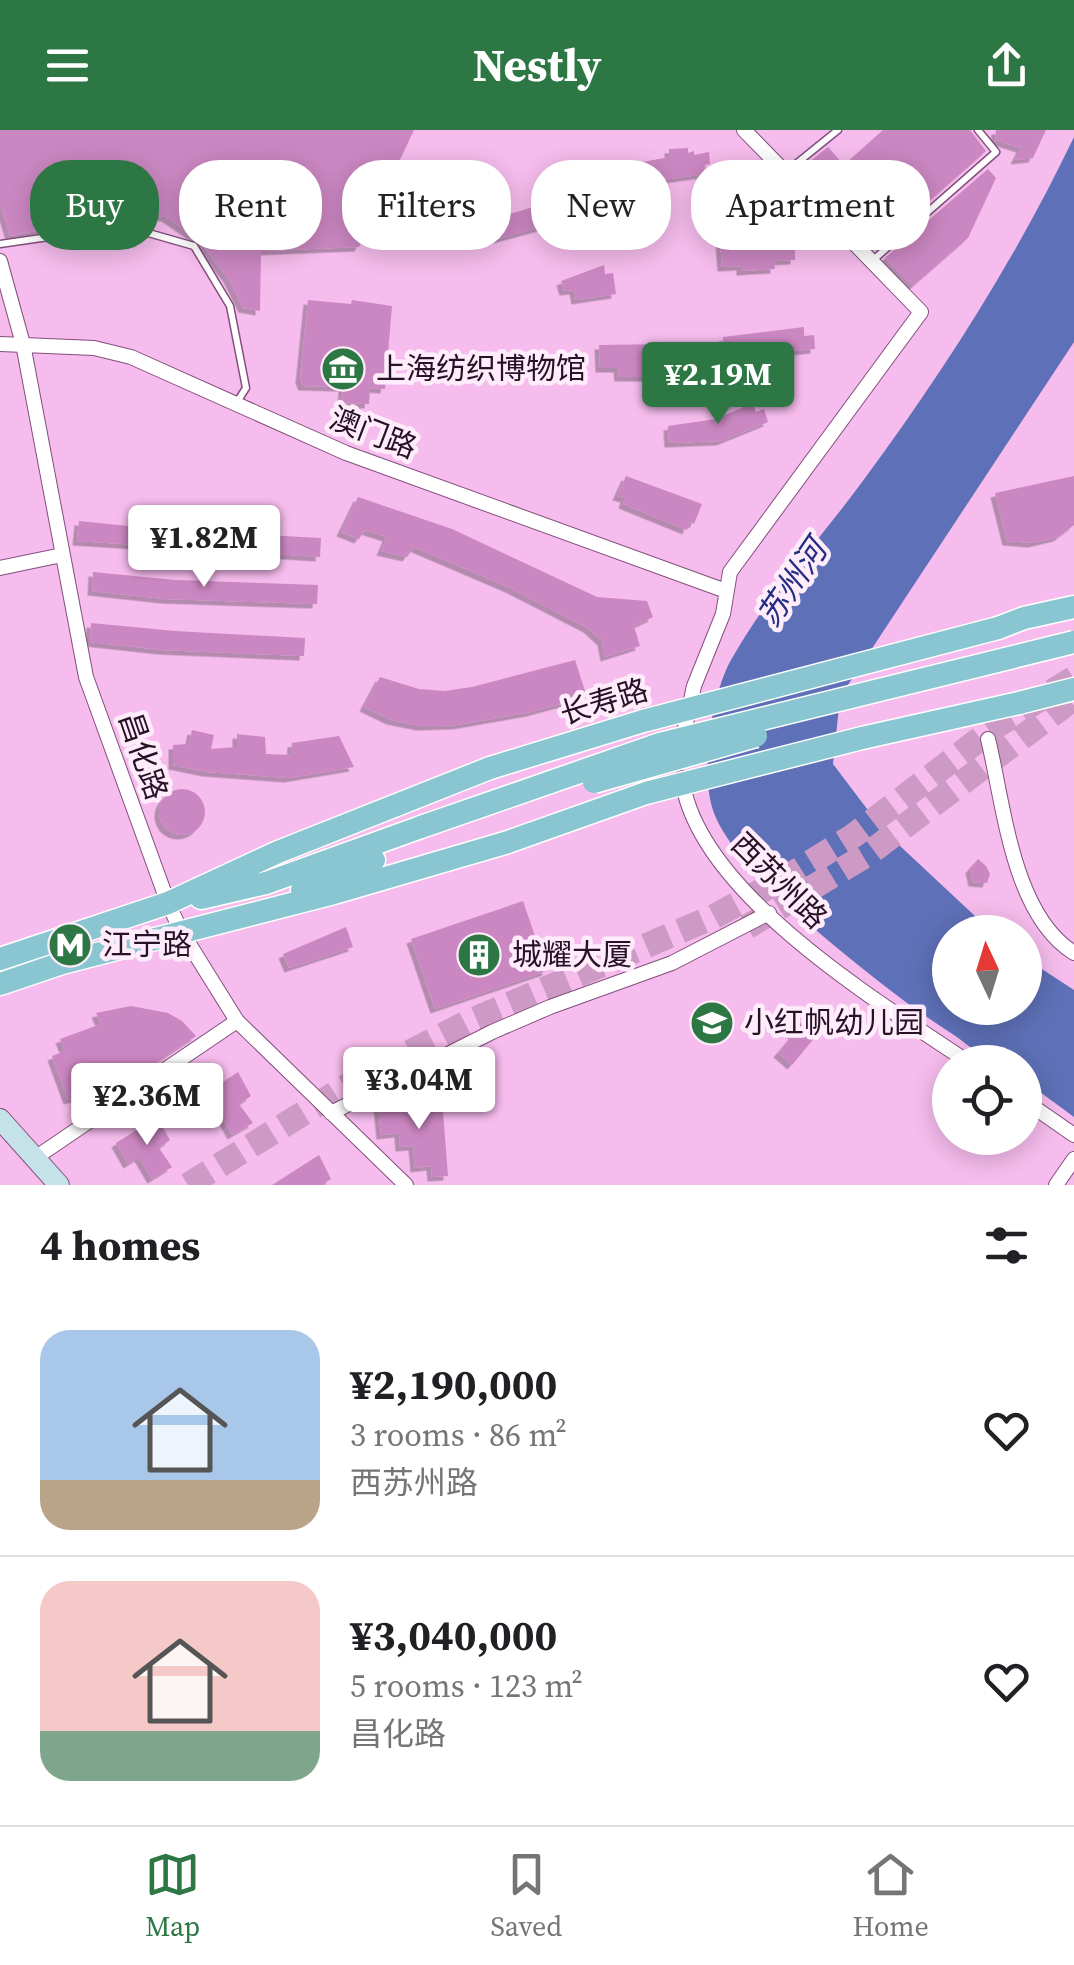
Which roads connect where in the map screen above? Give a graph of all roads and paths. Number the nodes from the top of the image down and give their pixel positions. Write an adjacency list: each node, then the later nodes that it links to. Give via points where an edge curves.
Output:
1 (744, 130): 4 (street)
2 (838, 130): 5 (lane)
3 (978, 130): 9 (lane, via 996,152)
4 (773, 160)
5 (801, 160)
6 (0, 244): 12 (lane, via 124,226 194,246 230,306 246,388)
7 (861, 250): 9 (street)
8 (0, 260): 11 (street, 昌化路)
9 (872, 261): 15 (street, 西苏州路, via 921,312 736,563)
10 (0, 344): 11 (street, 澳门路)
11 (22, 344): 12 (street, 澳门路, via 114,351); 13 (street, 昌化路)
12 (236, 404): 15 (street, 澳门路, via 346,453)
13 (62, 554): 14 (street); 22 (street, 昌化路, via 86,676)
14 (0, 568)
15 (726, 591): 24 (street, 西苏州路, via 688,706 682,785 708,849)
16 (1074, 607): 22 (main road, 长寿路, bridge, via 490,768)
17 (1074, 642): 21 (main road, 长寿路, bridge, via 660,744)
18 (1074, 656): 21 (main road, 长寿路, bridge, via 635,770)
19 (1074, 689): 23 (main road, 长寿路, bridge, via 646,794 508,842)
20 (988, 738): 26 (street, via 1017,868 1034,910)
21 (424, 835): 22 (main road, 长寿路, via 266,883); 23 (main road, 长寿路)
22 (168, 903): 25 (street, 昌化路); 27 (main road, 长寿路)
23 (248, 913): 25 (main road, 长寿路)
24 (770, 913): 30 (street, 西苏州路, via 825,966); 31 (street, via 672,963 492,1032)
25 (181, 931): 28 (main road, 长寿路); 29 (street, 昌化路)
26 (1074, 953)
27 (0, 959)
28 (0, 984)
29 (237, 1021): 31 (street, 昌化路); 35 (street)
30 (943, 1045)
31 (331, 1113): 38 (street, 昌化路)
32 (1042, 1113): 34 (street)
33 (0, 1119): 35 (main road)
34 (1074, 1135)
35 (35, 1158): 37 (main road)
36 (1074, 1158): 39 (street)
37 (59, 1185)
38 (406, 1185)
39 (1056, 1185)

